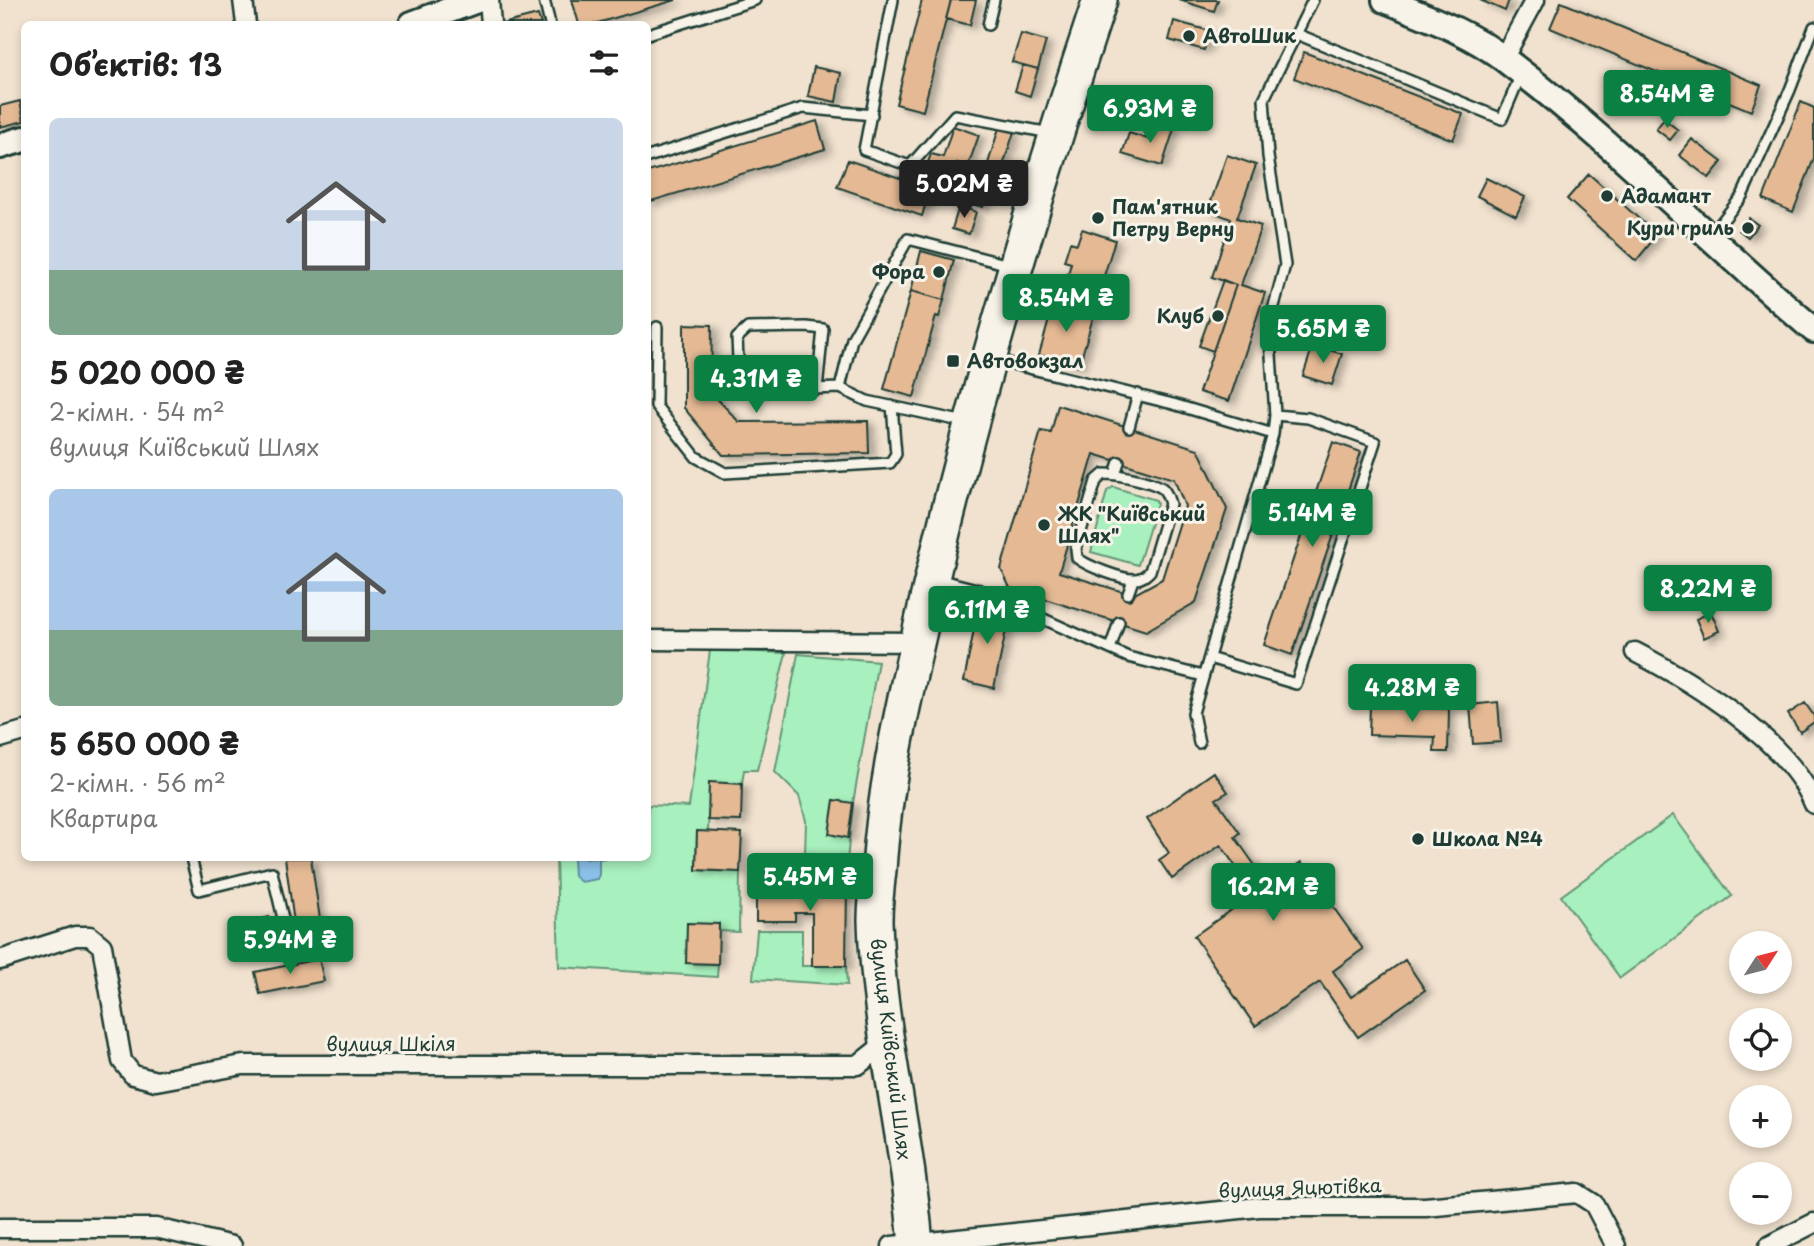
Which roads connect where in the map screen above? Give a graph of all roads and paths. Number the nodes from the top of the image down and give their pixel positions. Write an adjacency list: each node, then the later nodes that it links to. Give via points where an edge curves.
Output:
1 (243, 0): 12 (street)
2 (477, 0): 13 (main road)
3 (489, 0): 14 (street)
4 (544, 0): 15 (lane)
5 (755, 0): 18 (lane)
6 (893, 0): 21 (lane)
7 (994, 0): 16 (lane)
8 (1100, 0): 22 (highway, вулиця Київський Шлях)
9 (1313, 0): 19 (lane)
10 (1385, 0): 20 (main road, via 1450,27)
11 (1535, 0): 20 (street)
12 (246, 21)
13 (420, 21)
14 (491, 21)
15 (549, 21)
16 (988, 25)
17 (1814, 27): 26 (lane, via 1742,196)
18 (651, 33)
19 (1297, 34): 20 (lane, via 1502,119); 35 (lane, via 1264,99 1285,265 1269,325)
20 (1512, 66): 26 (main road, via 1604,139)
21 (872, 115): 22 (lane, via 864,150 910,166 956,115); 25 (lane, via 803,108)
22 (1055, 134): 27 (highway, вулиця Київський Шлях)
23 (21, 140): 24 (main road)
24 (0, 146)
25 (651, 155)
26 (1710, 237): 29 (main road)
27 (1014, 267): 30 (highway, вулиця Київський Шлях); 31 (lane, via 908,239 852,339)
28 (657, 327): 34 (lane, via 656,407 696,457 725,473 890,463 896,454)
29 (1814, 330)
30 (988, 358): 33 (lane); 36 (highway, вулиця Київський Шлях)
31 (840, 388): 32 (lane); 34 (lane)
32 (817, 389): 32 (lane, via 751,391 739,380 737,338 748,328 822,329)
33 (1138, 394): 37 (lane); 38 (lane)
34 (892, 406): 36 (lane)
35 (1275, 415): 38 (lane); 49 (lane, via 1308,418 1375,442 1296,684)
36 (970, 423): 41 (highway, вулиця Київський Шлях)
37 (1129, 427)
38 (1273, 433): 49 (lane)
39 (1119, 462): 40 (lane)
40 (1115, 474): 42 (lane, via 1161,487 1170,504 1150,571); 42 (lane, via 1104,474 1096,481 1077,558)
41 (932, 578): 46 (highway, вулиця Київський Шлях); 47 (lane, via 977,589)
42 (1133, 580): 43 (lane)
43 (1128, 594)
44 (1119, 622): 47 (lane)
45 (651, 640): 46 (street)
46 (917, 642): 58 (highway, вулиця Київський Шлях, via 881,835 875,919)
47 (1110, 649): 50 (lane)
48 (1635, 652): 54 (street, via 1730,711 1776,749)
49 (1209, 658): 50 (lane)
50 (1203, 676): 53 (lane, via 1193,713)
51 (21, 732): 52 (street)
52 (0, 737)
53 (1199, 743)
54 (1814, 804)
55 (192, 861): 56 (lane, via 199,890 272,872)
56 (290, 948)
57 (0, 960): 58 (street, вулиця Шкіля, via 75,936 90,936 102,946 122,1060 133,1075 156,1081 243,1065 858,1065)
58 (887, 1042): 61 (highway, вулиця Київський Шлях)
59 (1814, 1223): 64 (street)
60 (0, 1227): 62 (street, via 156,1228)
61 (908, 1245): 63 (street, вулиця Яцютівка, via 1259,1207 1425,1207 1577,1193 1594,1204)
62 (232, 1246)
63 (1616, 1246)
64 (1769, 1246)

